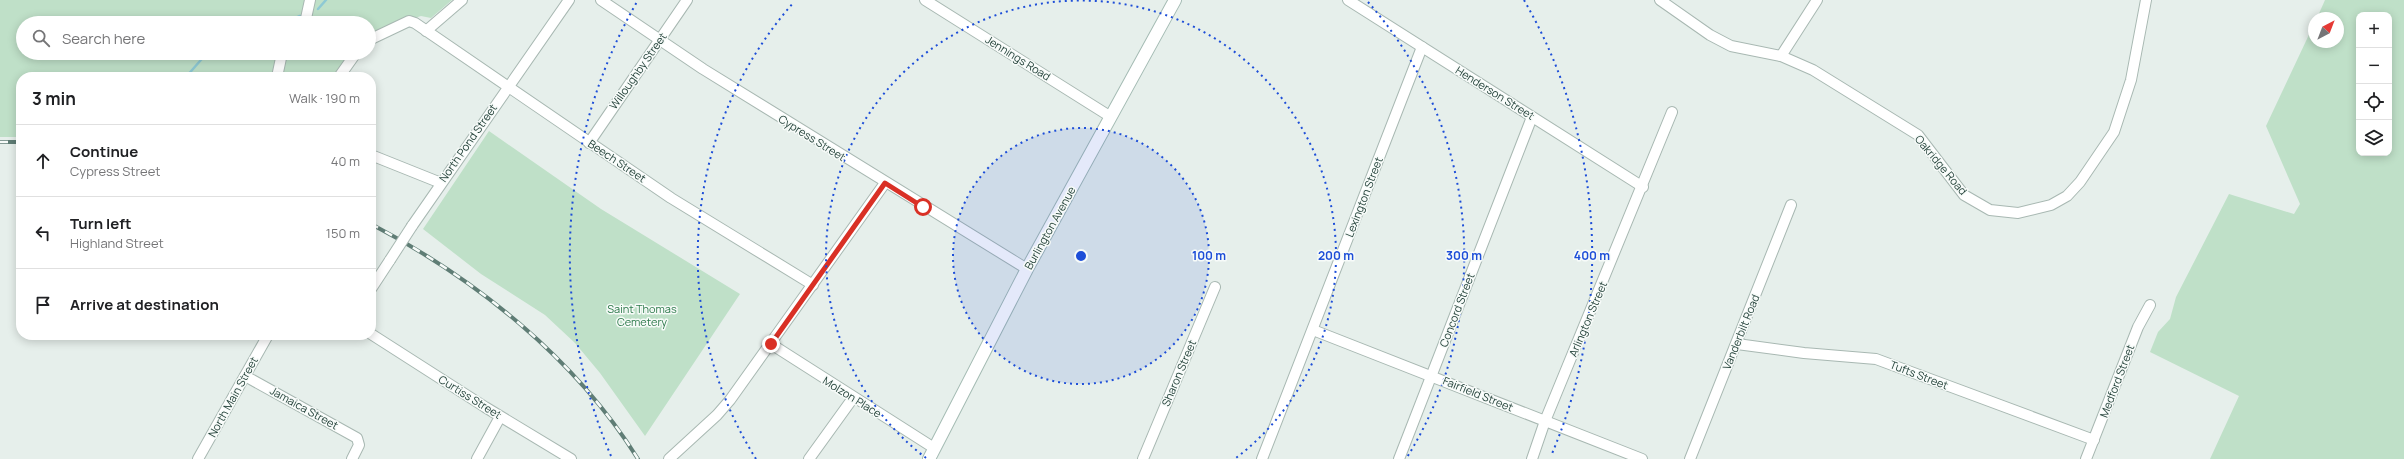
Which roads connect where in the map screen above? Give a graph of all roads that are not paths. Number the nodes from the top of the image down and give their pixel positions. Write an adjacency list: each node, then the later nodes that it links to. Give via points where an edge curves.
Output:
1 (310, 0): 12 (street)
2 (462, 0): 13 (street)
3 (568, 0): 22 (street, North Pond Street)
4 (602, 0): 15 (street, Cypress Street)
5 (687, 0): 15 (street, Willoughby Street)
6 (924, 0): 24 (street, Jennings Road)
7 (1175, 0): 24 (main road, Burlington Avenue)
8 (1348, 0): 16 (street, Henderson Street)
9 (1660, 0): 17 (street, Oakridge Road, via 1710,35 1731,46)
10 (1817, 0): 17 (street)
11 (2146, 0): 17 (street, Oakridge Road, via 2132,80 2114,132 2080,182 2067,196 2051,204 2018,213 1990,210 1964,195 1918,135 1813,70)
12 (307, 16)
13 (426, 31): 14 (street, Beech Street, via 408,21); 22 (street, Beech Street)
14 (376, 37)
15 (659, 40): 26 (street, Willoughby Street); 29 (street, Cypress Street)
16 (1422, 47): 25 (street, Henderson Street); 37 (street, Lexington Street)
17 (1781, 56)
18 (281, 60): 20 (street)
19 (351, 60): 21 (street)
20 (278, 72)
21 (343, 72)
22 (507, 87): 26 (street, Beech Street); 28 (street, North Pond Street)
23 (1672, 112): 30 (street, Arlington Street)
24 (1111, 117): 32 (main road, Burlington Avenue)
25 (1532, 117): 30 (street, Henderson Street); 43 (street, Concord Street)
26 (588, 142): 34 (street, Beech Street, via 671,198)
27 (376, 156): 28 (street)
28 (441, 183): 33 (street, North Pond Street, bridge)
29 (885, 183): 32 (street, Cypress Street); 34 (street)
30 (1642, 187): 46 (street, Arlington Street)
31 (1791, 205): 41 (street, Vanderbilt Road)
32 (1027, 269): 48 (main road, Burlington Avenue)
33 (376, 281)
34 (813, 285): 40 (street)
35 (1215, 287): 55 (street, Sharon Street)
36 (2150, 305): 47 (street, Medford Street, via 2138,327)
37 (1313, 330): 43 (street, Fairfield Street); 56 (street, Lexington Street)
38 (376, 337): 45 (street, Curtiss Street)
39 (265, 340): 42 (street, North Main Street)
40 (771, 344): 44 (street, Molzon Place); 53 (street, via 722,410)
41 (1737, 344): 47 (street, Tufts Street, via 1876,359); 60 (street, Vanderbilt Road)
42 (245, 376): 49 (street, North Main Street); 50 (street, Jamaica Street, via 357,438 360,445)
43 (1431, 376): 46 (street, Fairfield Street); 57 (street, Concord Street)
44 (853, 398): 48 (street, Molzon Place); 54 (street)
45 (500, 417): 51 (street); 52 (street, Curtiss Street)
46 (1545, 422): 58 (street, Arlington Street); 59 (street, Fairfield Street)
47 (2094, 440): 61 (street, Medford Street)
48 (932, 454)
49 (198, 459)
50 (352, 459)
51 (477, 459)
52 (570, 459)
53 (669, 459)
54 (809, 459)
55 (1143, 459)
56 (1262, 459)
57 (1399, 459)
58 (1532, 459)
59 (1642, 459)
60 (1690, 459)
61 (2086, 459)

